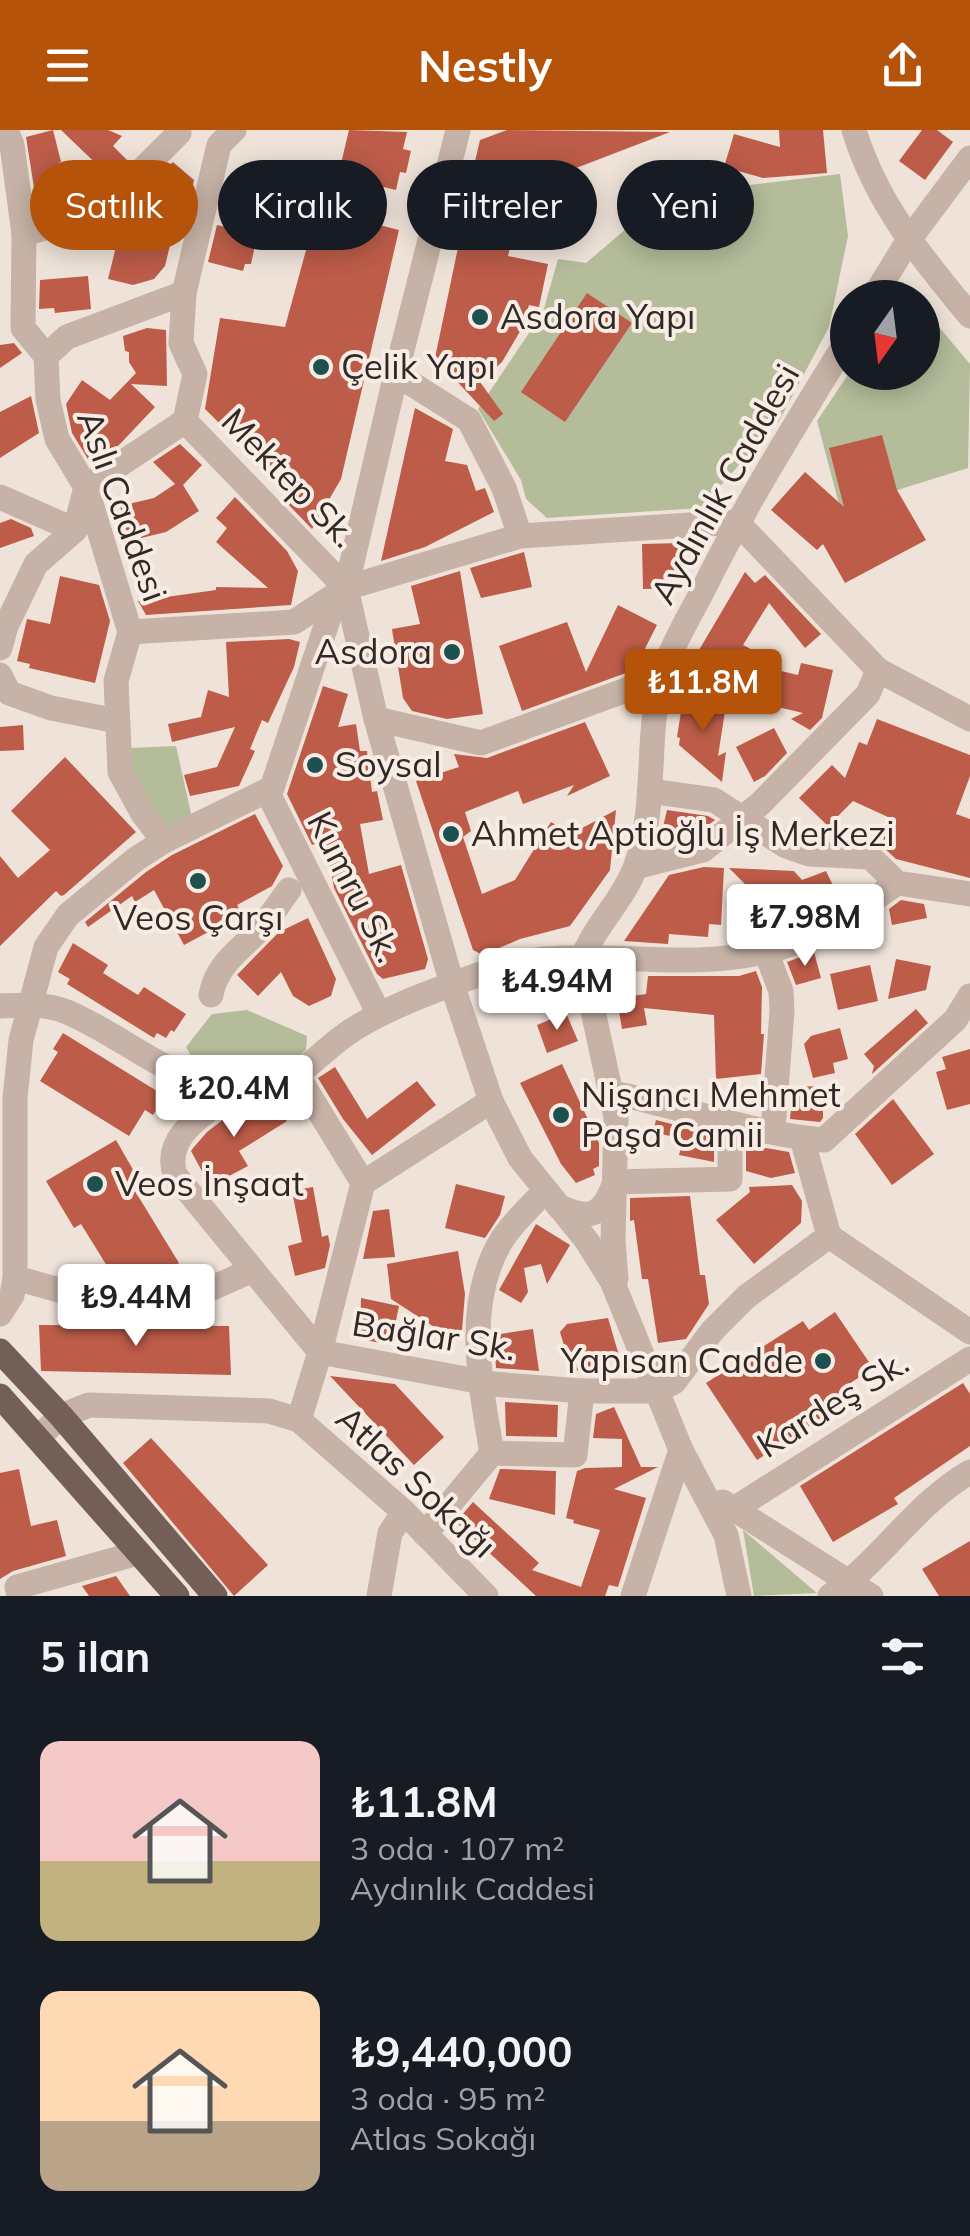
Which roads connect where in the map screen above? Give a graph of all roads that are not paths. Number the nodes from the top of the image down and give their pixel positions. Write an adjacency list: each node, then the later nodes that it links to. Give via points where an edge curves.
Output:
1 (6, 130): 7 (street)
2 (458, 130): 15 (street)
3 (854, 130): 8 (street, via 864,163)
4 (176, 132): 5 (street); 7 (street, via 110,202)
5 (226, 137): 10 (street, Mektep Sk.)
6 (970, 158): 8 (street)
7 (24, 234): 12 (street)
8 (908, 241): 9 (street); 11 (street)
9 (884, 280)
10 (184, 293): 13 (street, via 67,337); 16 (street, Mektep Sk., via 181,343 195,374)
11 (970, 316)
12 (12, 334): 13 (street)
13 (46, 356): 17 (street, Aslı Caddesi, via 57,439)
14 (830, 369): 19 (street, Aydınlık Caddesi)
15 (396, 374): 21 (street, via 470,420); 22 (street)
16 (186, 421): 17 (street); 22 (street, Mektep Sk.)
17 (86, 487): 20 (street); 23 (street, Aslı Caddesi)
18 (0, 497): 20 (street)
19 (737, 522): 21 (street); 25 (street); 27 (street, Aydınlık Caddesi)
20 (74, 530): 24 (street, via 36,564)
21 (520, 536): 22 (street)
22 (346, 588): 23 (street, via 294,622); 28 (street); 31 (street, via 331,611)
23 (130, 632): 30 (street, Aslı Caddesi, via 116,680)
24 (0, 648)
25 (878, 670): 29 (street); 33 (street, via 868,694)
26 (0, 675): 30 (street, via 9,693)
27 (662, 677): 28 (street, via 481,743); 32 (street, Aydınlık Caddesi)
28 (376, 719): 41 (street)
29 (970, 719)
30 (118, 721): 34 (street, Aslı Caddesi, via 120,772)
31 (267, 790): 34 (street); 46 (street, Kumru Sk.)
32 (650, 791): 33 (street, via 714,800); 35 (street, Aydınlık Caddesi)
33 (742, 819): 35 (street, via 704,850); 36 (street, via 809,854 870,857)
34 (164, 841): 44 (street, via 68,915 46,948)
35 (636, 867): 40 (street, Aydınlık Caddesi)
36 (897, 883): 38 (street); 39 (street, via 844,920)
37 (289, 890): 42 (street, via 220,970)
38 (970, 894)
39 (766, 952): 40 (street, via 700,962); 53 (street, via 782,1012)
40 (582, 960): 41 (street, via 523,962); 50 (street)
41 (452, 984): 46 (street); 51 (street)
42 (211, 995)
43 (970, 996): 54 (street, via 955,1020 824,1140)
44 (30, 1004): 45 (street); 47 (street); 49 (street, via 66,1011 186,1078)
45 (0, 1006)
46 (379, 1014): 48 (street)
47 (10, 1047): 60 (street)
48 (298, 1075): 49 (street, via 268,1088); 56 (street)
49 (236, 1090): 59 (street, via 181,1134 171,1163)
50 (613, 1093): 52 (street); 55 (street)
51 (491, 1101): 56 (street); 57 (street, via 520,1158)
52 (730, 1124): 53 (street); 55 (street, via 730,1179)
53 (774, 1130): 54 (street)
54 (802, 1138): 58 (street)
55 (616, 1182): 57 (street, via 594,1214); 61 (street)
56 (363, 1183): 65 (street, Bağlar Sk.)
57 (552, 1199): 61 (street, via 604,1266); 67 (street, via 504,1236 483,1278)
58 (829, 1236): 63 (street, Kardeş Sk.); 69 (street, via 746,1296 674,1382)
59 (252, 1270): 60 (street, via 204,1292 131,1306); 65 (street)
60 (15, 1278): 62 (street)
61 (620, 1302): 69 (street)
62 (0, 1314)
63 (970, 1332)
64 (0, 1352): 71 (main road)
65 (320, 1352): 67 (street, Bağlar Sk.); 72 (street, Bağlar Sk.)
66 (970, 1359): 78 (street, Kardeş Sk.)
67 (480, 1382): 68 (street, Bağlar Sk.); 75 (street)
68 (582, 1390): 69 (street, Bağlar Sk.); 75 (street, via 575,1455)
69 (657, 1391): 74 (street)
70 (0, 1396): 73 (main road)
71 (61, 1416): 72 (street, Atlas Sokağı, via 89,1405 269,1411); 73 (street); 85 (main road)
72 (299, 1420): 79 (street, Atlas Sokağı)
73 (39, 1438): 81 (main road)
74 (681, 1450): 77 (street); 88 (street)
75 (492, 1453): 80 (street)
76 (970, 1472): 83 (street, via 949,1484)
77 (703, 1489): 78 (street); 89 (street, via 726,1535)
78 (734, 1509): 83 (street)
79 (404, 1512): 80 (street, Atlas Sokağı); 86 (street, via 390,1533)
80 (425, 1534): 87 (street, Atlas Sokağı)
81 (138, 1553): 82 (street); 84 (main road)
82 (18, 1591)
83 (850, 1591)
84 (177, 1596)
85 (216, 1596)
86 (379, 1596)
87 (486, 1596)
88 (633, 1596)
89 (738, 1596)

